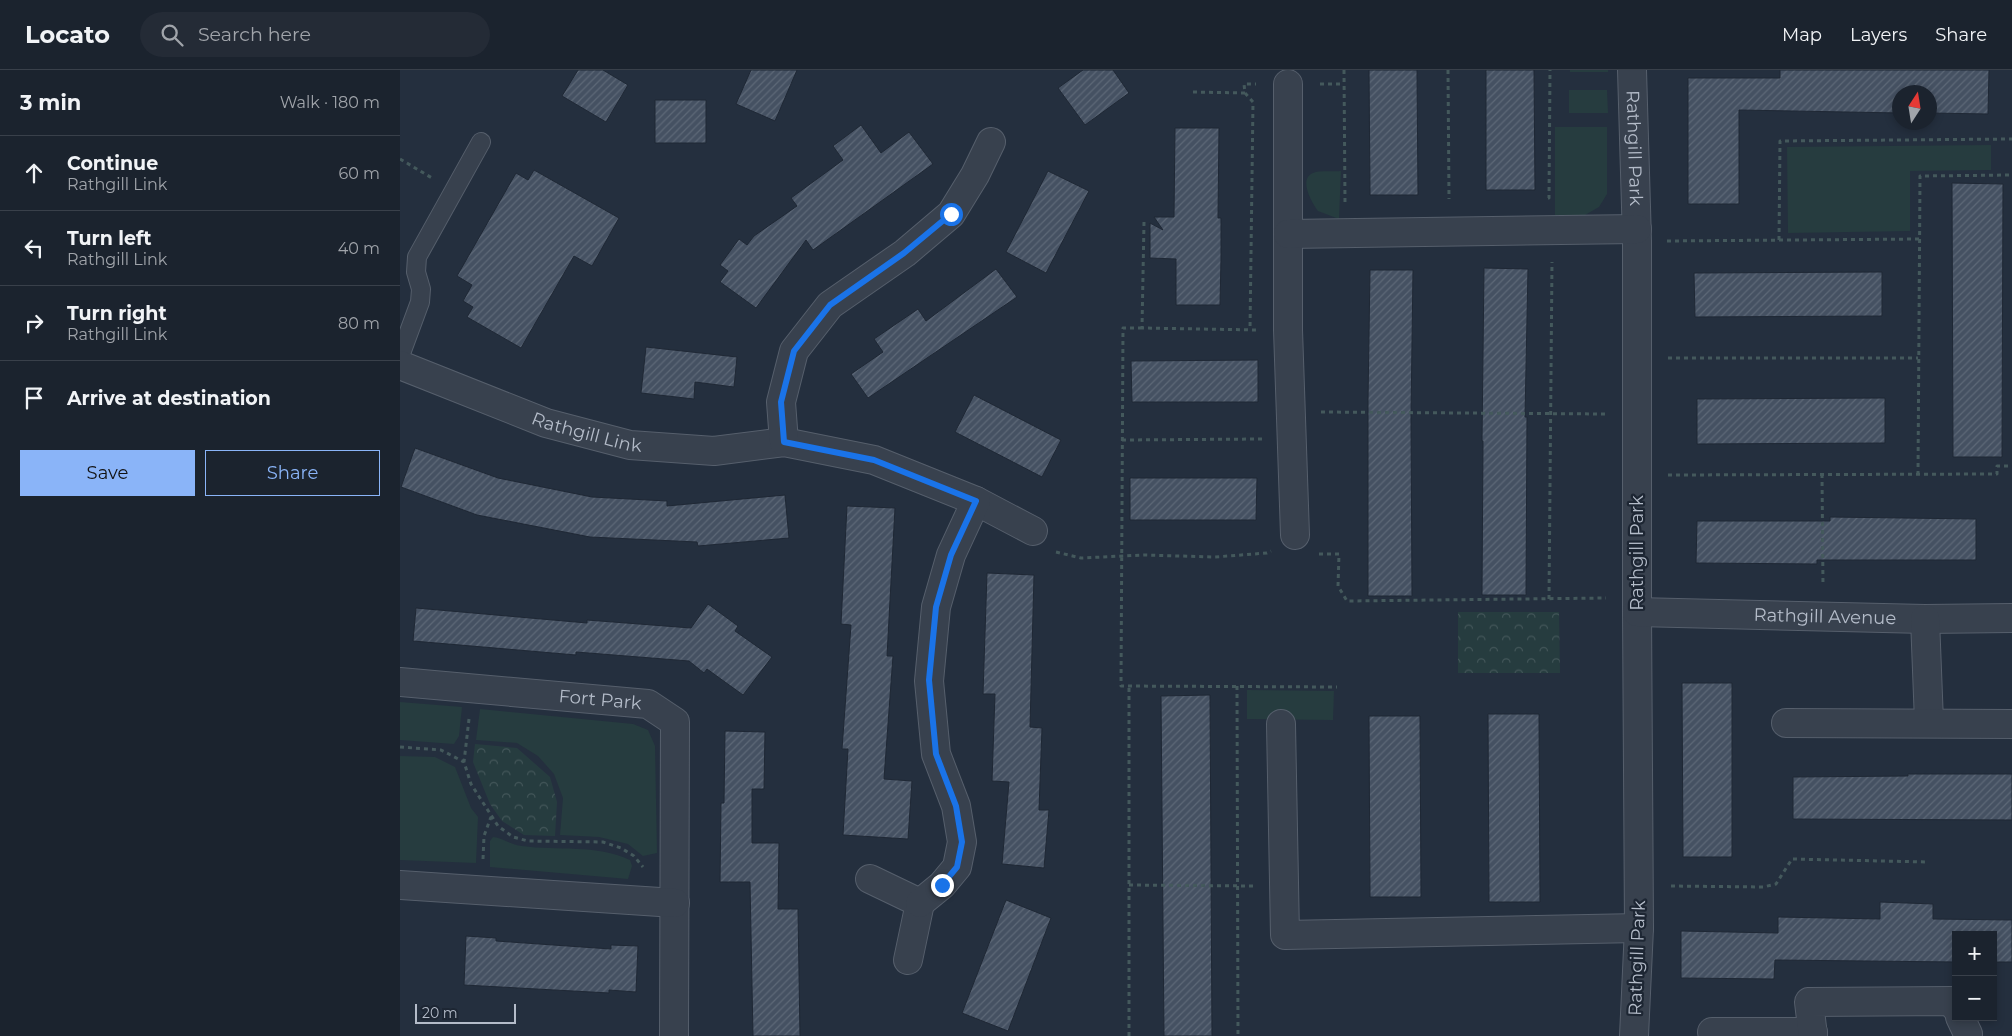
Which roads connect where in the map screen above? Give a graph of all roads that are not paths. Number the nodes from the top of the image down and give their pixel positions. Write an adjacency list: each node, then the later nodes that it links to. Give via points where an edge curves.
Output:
1 (1632, 70): 6 (street, Rathgill Park)
2 (1288, 84): 5 (street)
3 (481, 142): 7 (lane, via 417,257 420,302)
4 (991, 142): 9 (street, via 951,214 904,253 830,305 794,351 781,402)
5 (1288, 234): 6 (street, via 1552,230); 12 (street)
6 (1637, 235): 13 (street, Rathgill Park)
7 (400, 356)
8 (400, 365): 9 (street, Rathgill Link, via 546,423 630,445 714,452)
9 (784, 442): 10 (street, Rathgill Link, via 874,460)
10 (976, 501): 11 (street, Rathgill Link); 24 (street, via 951,555 936,607 929,680 936,754 956,806 962,842 957,867)
11 (1033, 531)
12 (1294, 547)
13 (1637, 605): 15 (street, Rathgill Avenue, via 1823,617); 25 (street, Rathgill Park)
14 (2012, 618): 15 (street, Rathgill Avenue)
15 (1925, 619): 17 (street)
16 (400, 682): 23 (street, Fort Park, via 648,704 675,722)
17 (1928, 722): 18 (street); 20 (street)
18 (1786, 723)
19 (1282, 724): 25 (street, via 1286,935)
20 (2012, 724)
21 (870, 879): 24 (street)
22 (400, 885): 23 (street)
23 (675, 903): 30 (street, Fort Park)
24 (920, 903): 26 (street)
25 (1639, 928): 31 (street, Rathgill Park)
26 (908, 960)
27 (1952, 1002): 29 (street, via 1809,1002)
28 (1712, 1032): 29 (street)
29 (1813, 1034)
30 (674, 1036)
31 (1634, 1036)

